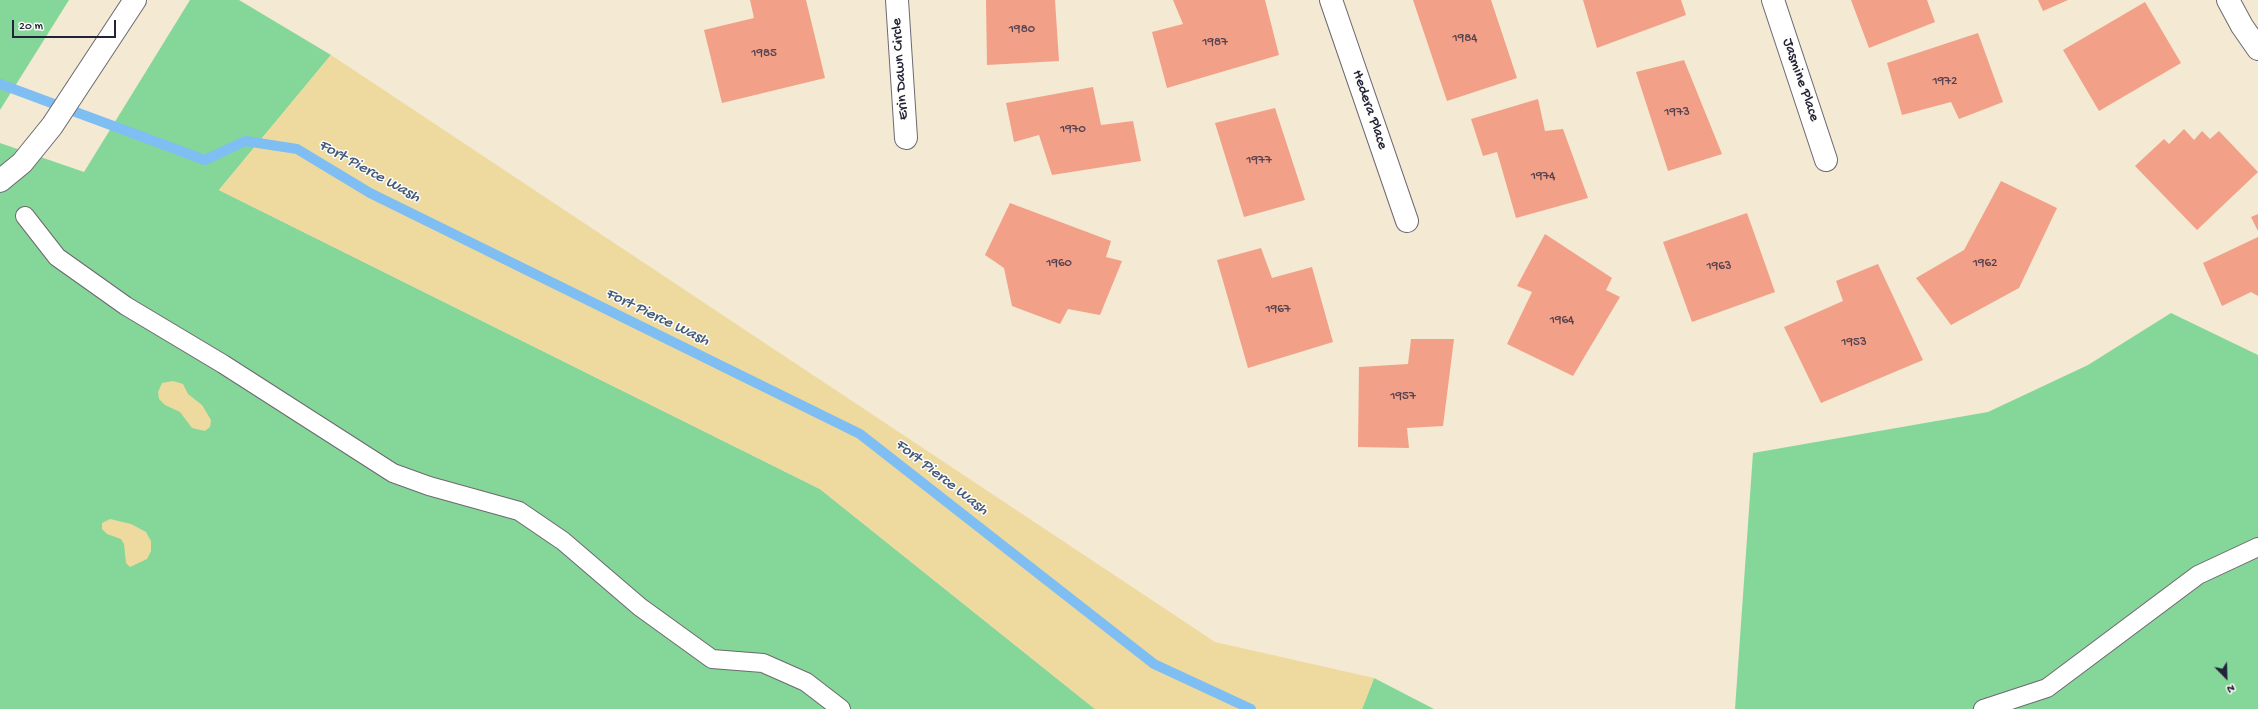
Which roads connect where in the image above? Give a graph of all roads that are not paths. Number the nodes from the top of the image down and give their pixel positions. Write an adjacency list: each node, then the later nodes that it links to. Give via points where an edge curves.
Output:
1 (135, 0): 9 (street, via 52,126 22,163)
2 (897, 0): 7 (street, Erin Dawn Circle)
3 (1332, 0): 11 (street, Hedera Place)
4 (1773, 0): 8 (street, Jasmine Place)
5 (2228, 0): 6 (street)
6 (2258, 49)
7 (906, 138)
8 (1826, 160)
9 (0, 181)
10 (25, 216): 13 (lane, via 57,257 126,306 223,364 393,473 429,486 518,510 563,541 640,607 712,659 763,663 806,682)
11 (1407, 221)
12 (2258, 547): 14 (lane, via 2198,575 2047,688)
13 (841, 709)
14 (1983, 709)

